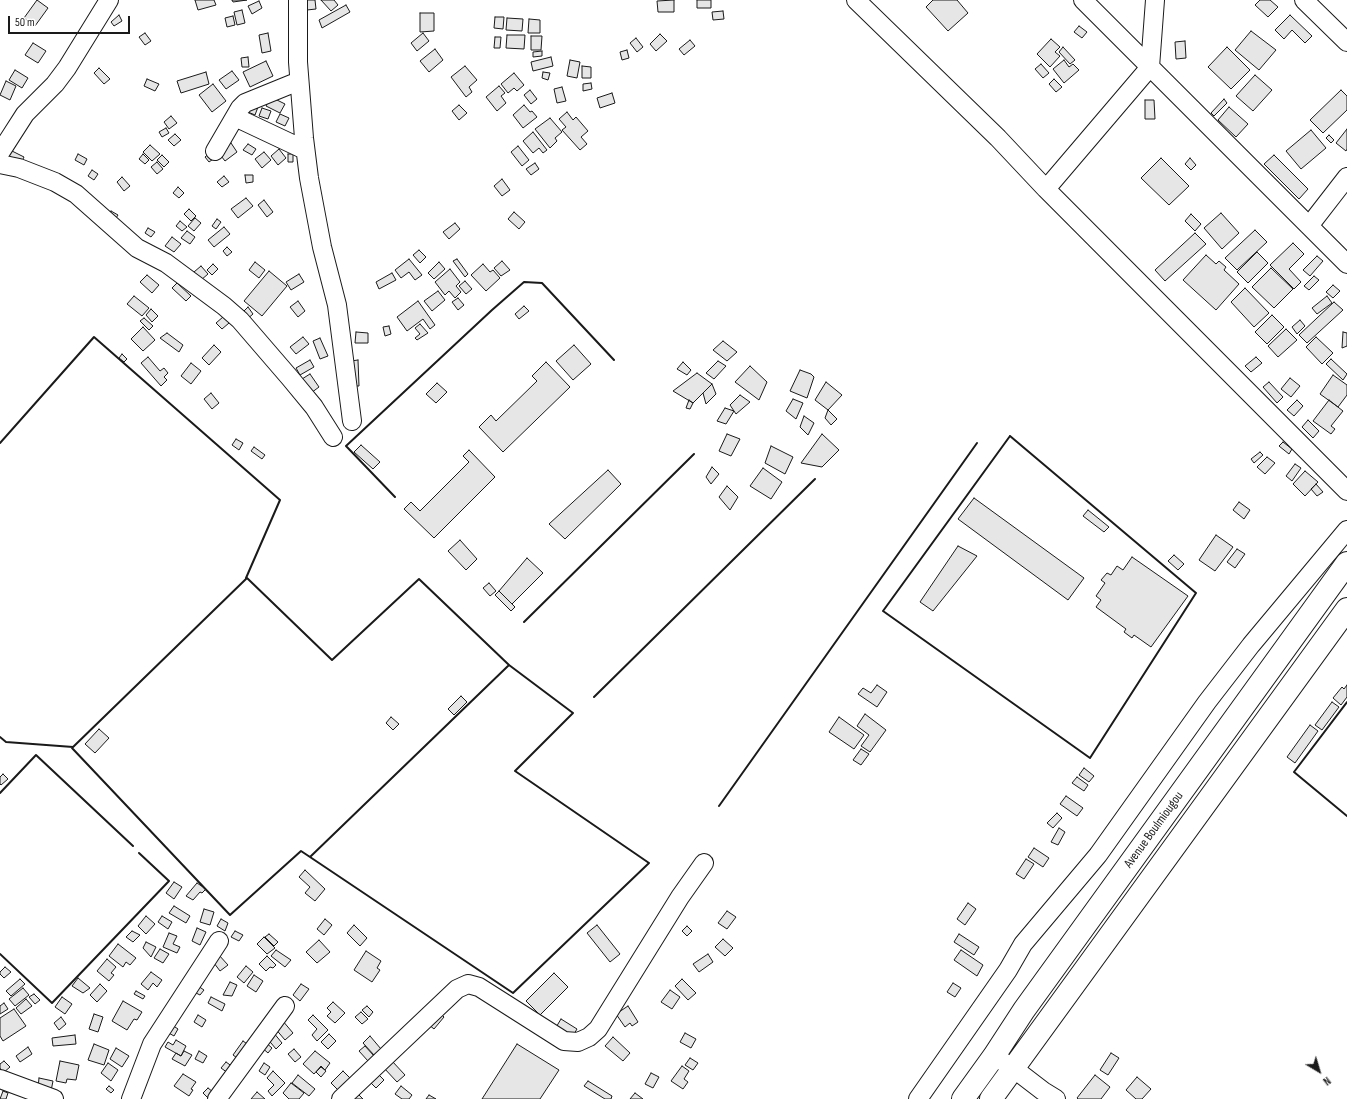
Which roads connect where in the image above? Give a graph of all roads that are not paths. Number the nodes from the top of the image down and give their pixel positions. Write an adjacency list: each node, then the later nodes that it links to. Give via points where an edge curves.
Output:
1 (109, 0): 13 (street, via 67,68 25,114)
2 (298, 0): 9 (street)
3 (856, 0): 16 (street, via 998,138)
4 (1084, 0): 8 (street)
5 (1155, 0): 8 (street)
6 (1305, 1): 7 (street)
7 (1347, 42)
8 (1150, 67): 16 (street); 17 (street)
9 (299, 80): 10 (street, via 245,103); 11 (street)
10 (235, 117): 11 (street); 12 (street)
11 (306, 150): 19 (street, via 309,182 322,247 337,305)
12 (215, 151)
13 (0, 153)
14 (0, 164): 20 (street, via 19,168 55,182 76,194 137,248 166,263 224,306 240,320 290,378 314,407)
15 (1347, 177): 17 (street)
16 (1046, 189): 21 (street)
17 (1308, 226): 18 (street)
18 (1347, 264)
19 (352, 421)
20 (333, 437)
21 (1346, 488)
22 (1347, 530): 35 (street, via 1251,645 1098,855 1024,944)
23 (1347, 563): 28 (highway, Avenue Boulmiougou, via 1024,1010)
24 (1347, 609): 29 (highway, Avenue Boulmiougou)
25 (704, 862): 34 (street, via 598,1029 589,1037 578,1042 564,1041 479,987 468,984 457,989)
26 (219, 941): 32 (street, via 152,1044)
27 (285, 1006): 33 (street)
28 (994, 1056): 29 (street); 36 (highway, Avenue Boulmiougou)
29 (1013, 1068): 37 (highway, Avenue Boulmiougou); 38 (street)
30 (0, 1079): 31 (street)
31 (54, 1099)
32 (131, 1099)
33 (216, 1099)
34 (341, 1099)
35 (918, 1099)
36 (963, 1099)
37 (991, 1099)
38 (1056, 1099)

